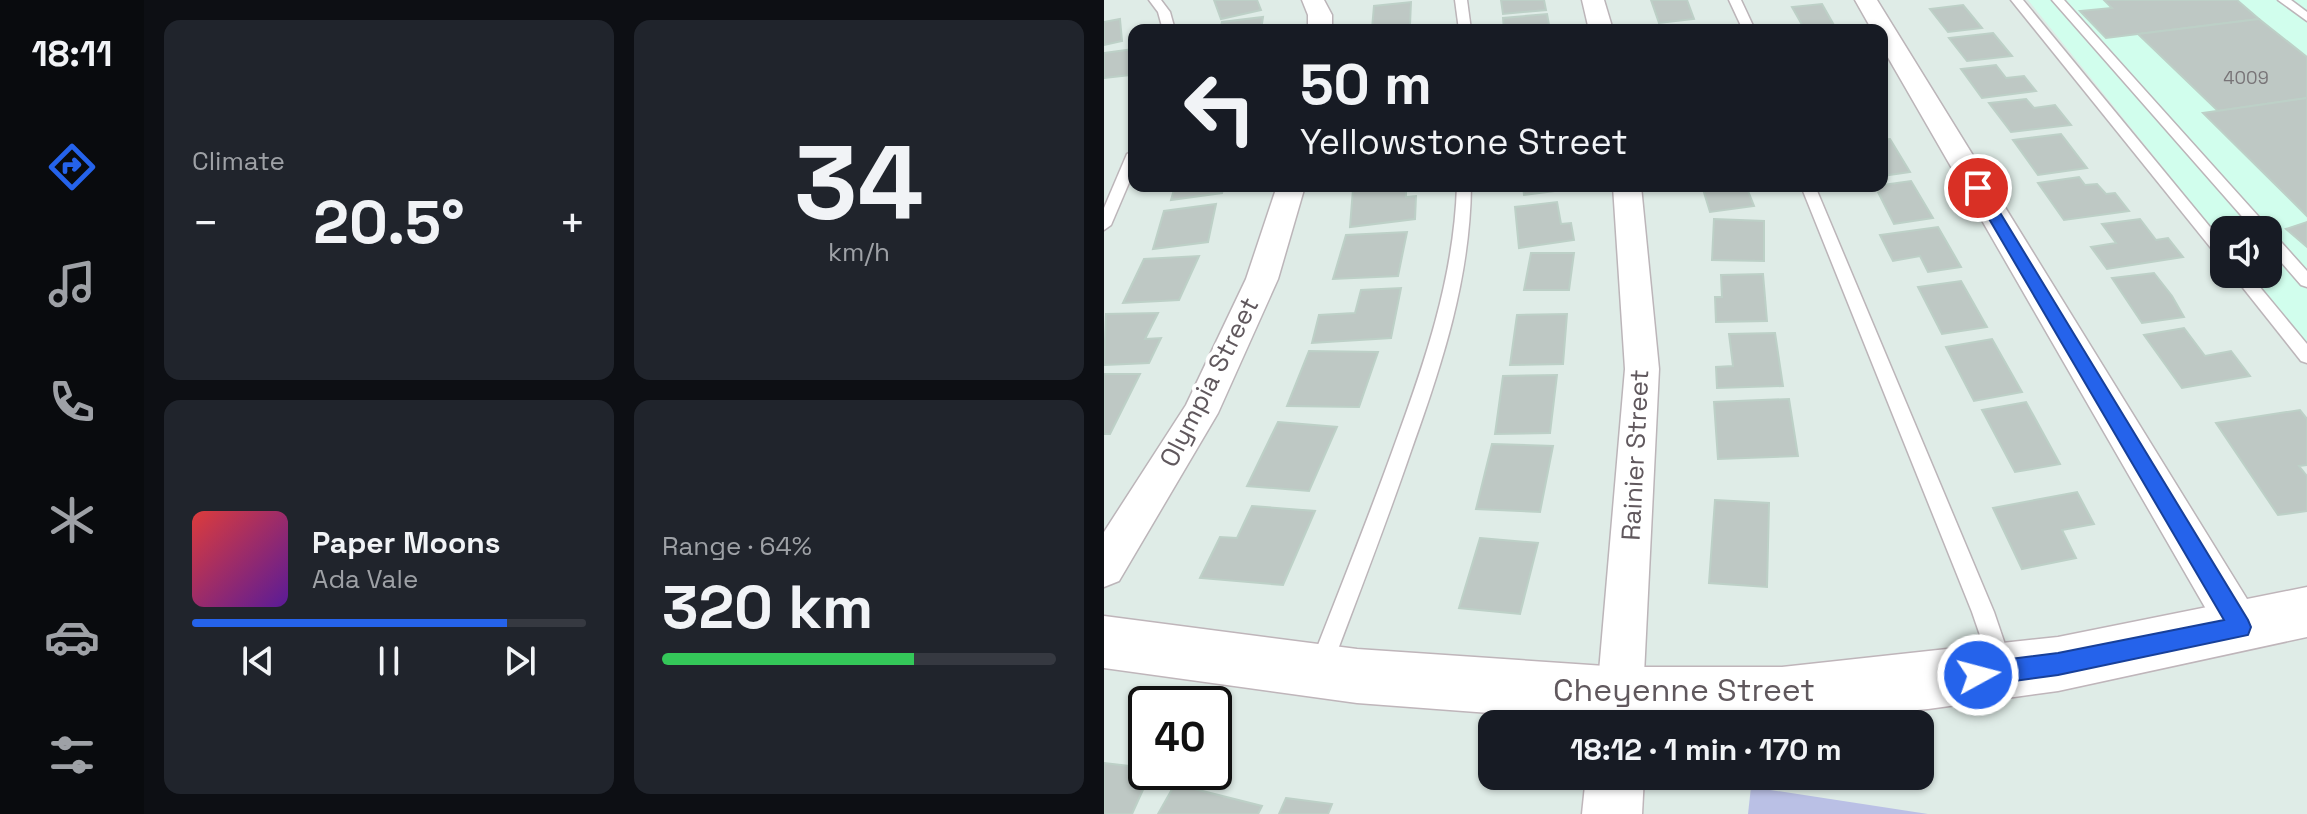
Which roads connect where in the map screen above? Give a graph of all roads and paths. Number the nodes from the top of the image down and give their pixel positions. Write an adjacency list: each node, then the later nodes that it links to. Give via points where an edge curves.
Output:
1 (1155, 0): 11 (lane)
2 (1313, 0): 12 (street)
3 (1461, 0): 13 (lane)
4 (1593, 0): 14 (street)
5 (1735, 0): 15 (lane)
6 (1866, 0): 16 (street)
7 (2017, 0): 25 (lane)
8 (2058, 0): 23 (lane)
9 (2284, 0): 10 (lane)
10 (2307, 18)
11 (1167, 24)
12 (1320, 24)
13 (1464, 24)
14 (1599, 24)
15 (1746, 24)
16 (1880, 24)
17 (1888, 37): 32 (street)
18 (1128, 168): 24 (lane)
19 (1289, 192): 30 (street, Olympia Street, via 1262,279 1200,413)
20 (1463, 192): 34 (lane, via 1457,262 1432,363)
21 (1627, 192): 36 (street, Rainier Street, via 1642,369)
22 (1810, 192): 35 (lane)
23 (2250, 216)
24 (1104, 225)
25 (2210, 237)
26 (2282, 252): 27 (lane)
27 (2306, 279)
28 (2251, 288): 29 (lane)
29 (2307, 356)
30 (1104, 568)
31 (2307, 612): 32 (street, Cheyenne Street)
32 (2240, 627): 35 (street, Cheyenne Street)
33 (1104, 642): 34 (street, Cheyenne Street)
34 (1319, 671): 36 (street, Cheyenne Street)
35 (2004, 671): 36 (street, Cheyenne Street)
36 (1619, 709)
37 (1614, 790): 38 (street)
38 (1612, 814)

